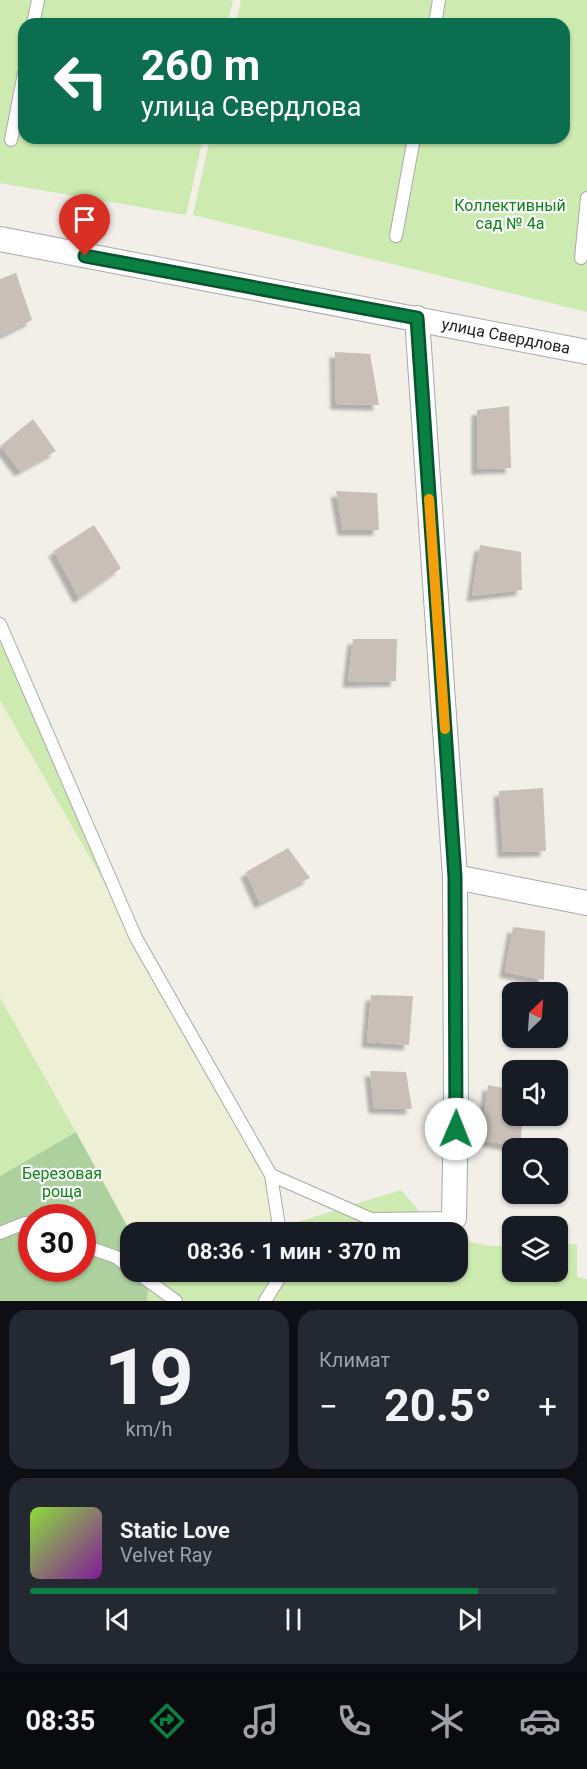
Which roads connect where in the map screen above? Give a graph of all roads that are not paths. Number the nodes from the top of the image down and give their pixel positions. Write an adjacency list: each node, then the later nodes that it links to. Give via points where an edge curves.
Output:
1 (38, 0): 3 (lane)
2 (439, 0): 4 (lane)
3 (34, 18)
4 (436, 18)
5 (18, 104): 6 (lane)
6 (11, 140)
7 (413, 144): 9 (lane)
8 (587, 198): 11 (lane)
9 (396, 236)
10 (0, 240): 12 (street, улица Свердлова)
11 (581, 258)
12 (417, 318): 13 (street, улица Свердлова); 15 (street)
13 (587, 352)
14 (0, 624): 17 (lane, via 136,938)
15 (455, 877): 16 (street); 18 (street)
16 (587, 903)
17 (271, 1175): 18 (lane, via 371,1219); 19 (lane)
18 (454, 1218)
19 (278, 1222)
20 (18, 1226): 21 (lane)
21 (0, 1233)
22 (96, 1250): 23 (lane)
23 (120, 1260)
24 (150, 1282): 26 (lane)
25 (276, 1282): 27 (lane)
26 (176, 1301)
27 (264, 1301)

